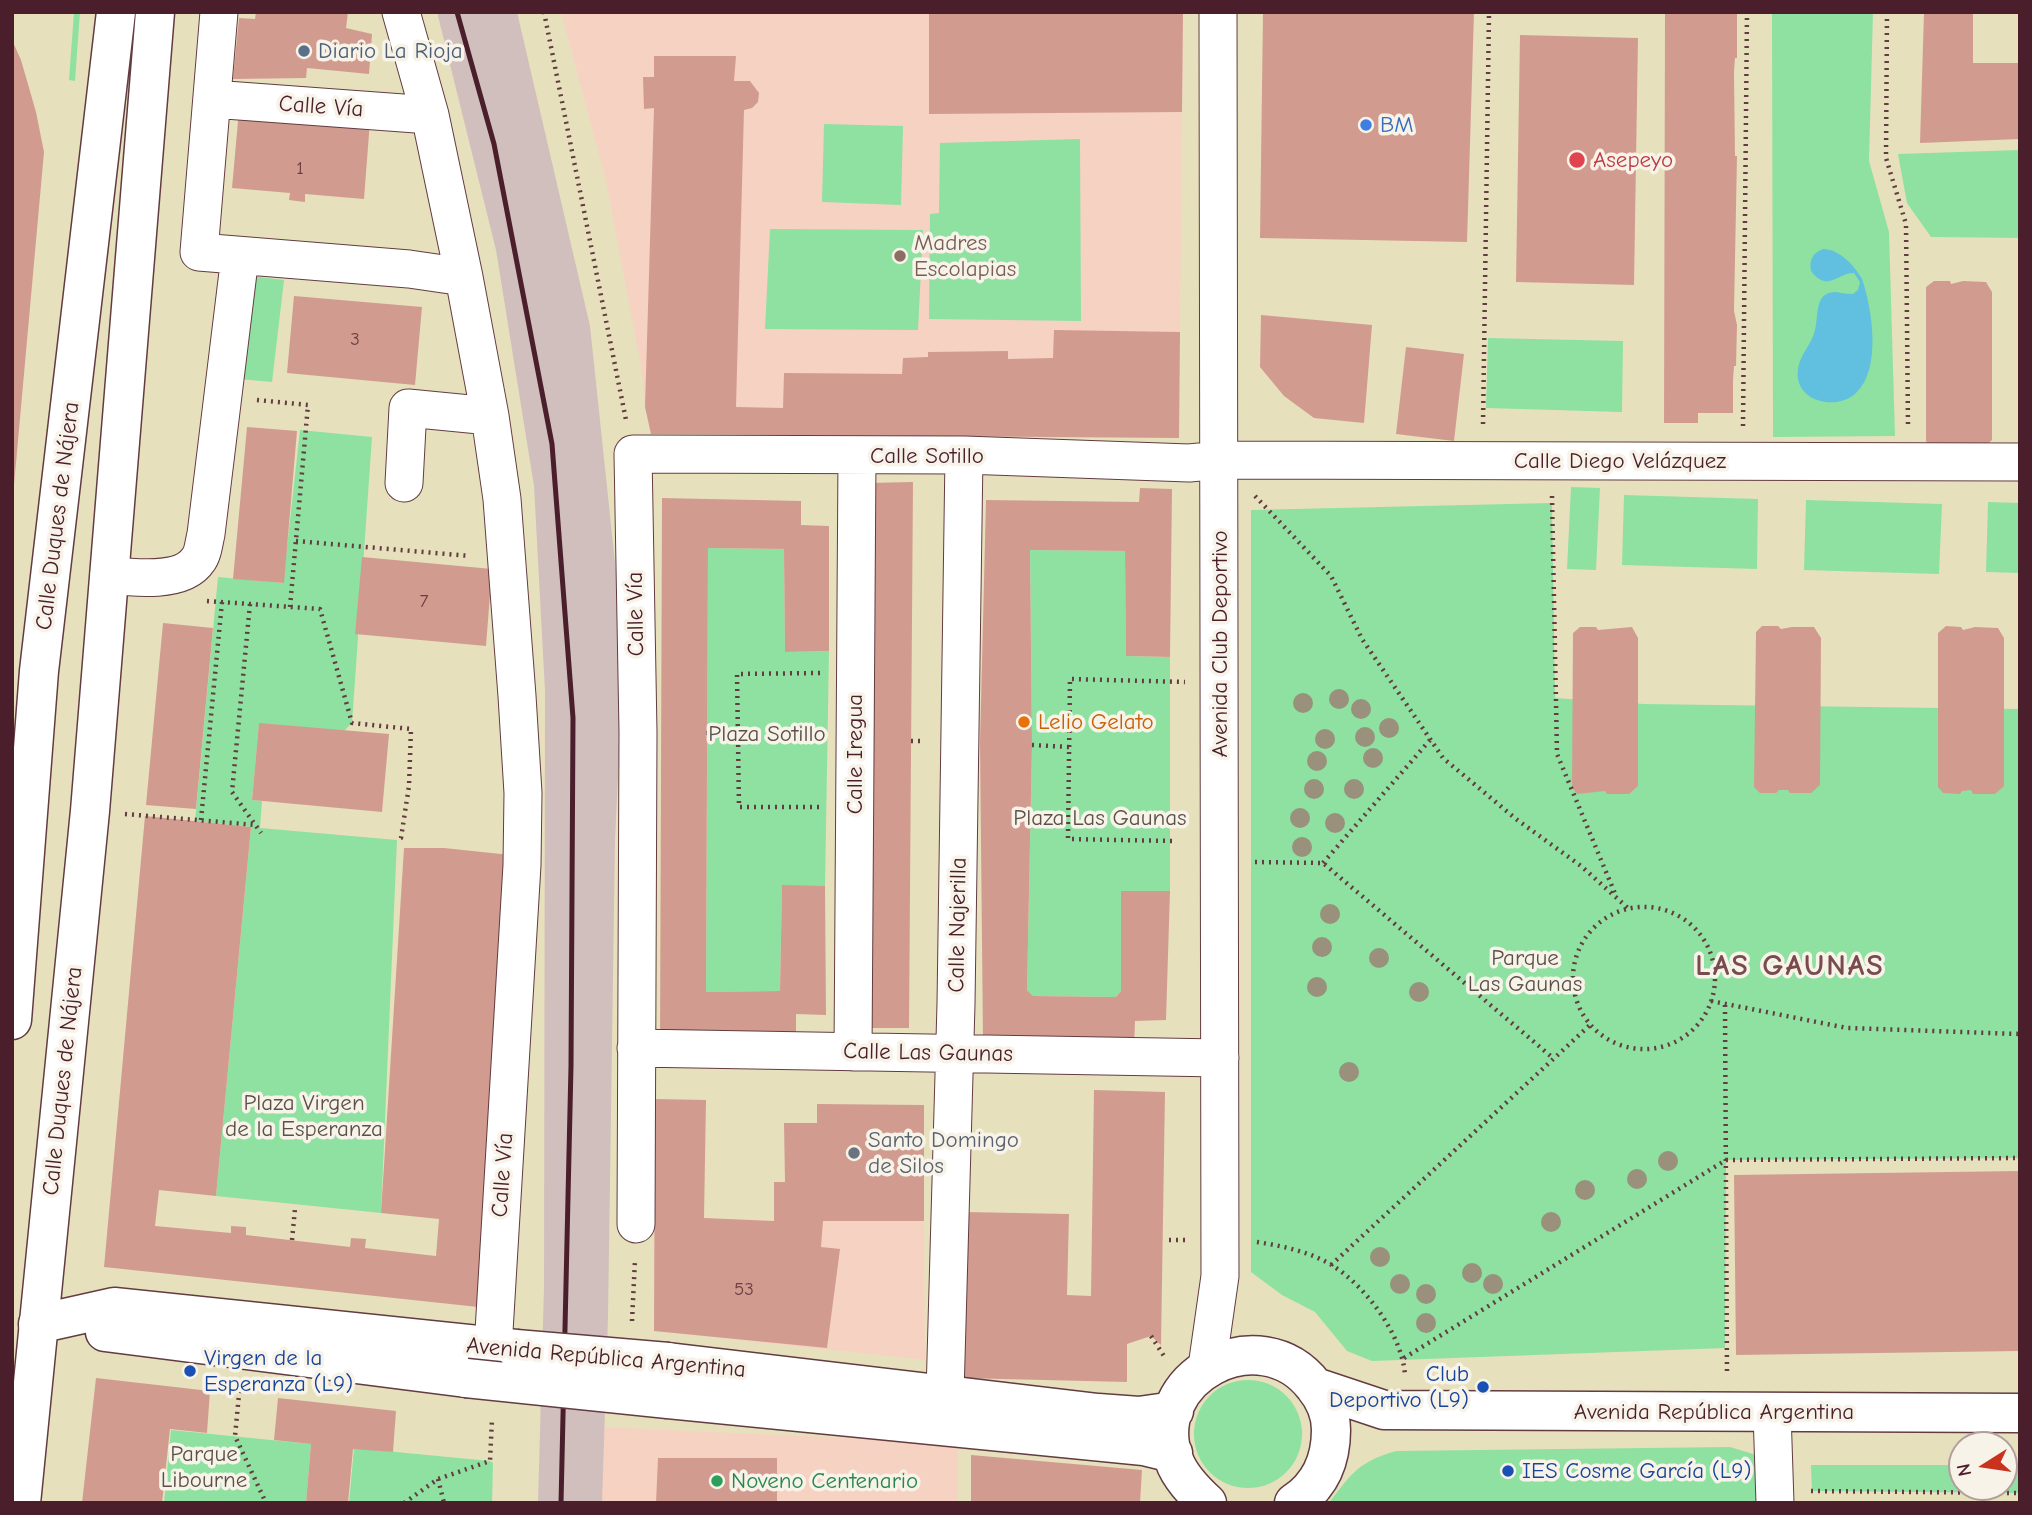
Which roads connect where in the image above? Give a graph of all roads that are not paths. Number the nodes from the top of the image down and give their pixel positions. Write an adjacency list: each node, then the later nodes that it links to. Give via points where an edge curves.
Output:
1 (116, 12): 18 (main road, Calle Duques de Nájera, via 39,671)
2 (155, 12): 17 (main road, Calle Duques de Nájera)
3 (219, 12): 6 (street)
4 (401, 12): 7 (street, Calle Vía)
5 (1218, 12): 14 (street, Avenida Club Deportivo)
6 (212, 99): 7 (street, Calle Vía); 8 (street, via 199,252)
7 (430, 114): 9 (street, Calle Vía)
8 (240, 256): 9 (street); 17 (street, via 200,558 189,570 174,576)
9 (464, 277): 10 (street, Calle Vía)
10 (490, 416): 16 (street, via 408,408); 26 (street, Calle Vía, via 502,499 522,779)
11 (633, 454): 13 (street, Calle Sotillo); 19 (street, Calle Vía, via 638,732)
12 (964, 455): 13 (street, Calle Sotillo); 14 (street, Calle Sotillo, via 1189,463); 21 (street, Calle Najerilla)
13 (857, 456): 20 (street, Calle Iregua)
14 (1220, 460): 15 (street, Calle Diego Velázquez); 22 (street, Avenida Club Deportivo)
15 (2020, 462)
16 (404, 482)
17 (109, 575): 25 (main road, Calle Duques de Nájera, via 90,811)
18 (12, 1020)
19 (636, 1048): 20 (street, Calle Las Gaunas); 23 (street, Calle Vía)
20 (853, 1052): 21 (street, Calle Las Gaunas)
21 (955, 1054): 22 (street, Calle Las Gaunas); 31 (street, Calle Najerilla)
22 (1220, 1058): 24 (street, Avenida Club Deportivo)
23 (636, 1224)
24 (1220, 1276): 27 (street, Avenida Club Deportivo, via 1233,1324); 28 (street, Avenida Club Deportivo)
25 (25, 1323): 26 (main road, Avenida República Argentina, via 114,1307); 29 (main road, Avenida República Argentina, bridge, via 466,1378); 39 (main road, Calle Duques de Nájera)
26 (505, 1349): 29 (main road, Avenida República Argentina, bridge, via 630,1359)
27 (1258, 1354): 28 (main road, via 1232,1356); 30 (main road, via 1284,1361)
28 (1208, 1367): 33 (main road, via 1188,1385)
29 (668, 1381): 31 (main road, Avenida República Argentina); 37 (main road, Avenida República Argentina, via 1144,1446)
30 (1315, 1387): 32 (main road, Avenida República Argentina, via 1384,1410); 36 (main road, via 1331,1422)
31 (945, 1394): 33 (main road, Avenida República Argentina, via 1139,1416)
32 (1408, 1410): 34 (main road, Avenida República Argentina); 36 (main road, Avenida República Argentina, via 1358,1426)
33 (1174, 1411): 37 (main road, via 1170,1435)
34 (1772, 1412): 35 (main road, Avenida República Argentina); 38 (street)
35 (2020, 1413)
36 (1331, 1449): 40 (main road, via 1323,1474 1307,1495)
37 (1191, 1486)
38 (1775, 1497)
39 (21, 1503)
40 (1294, 1503)

